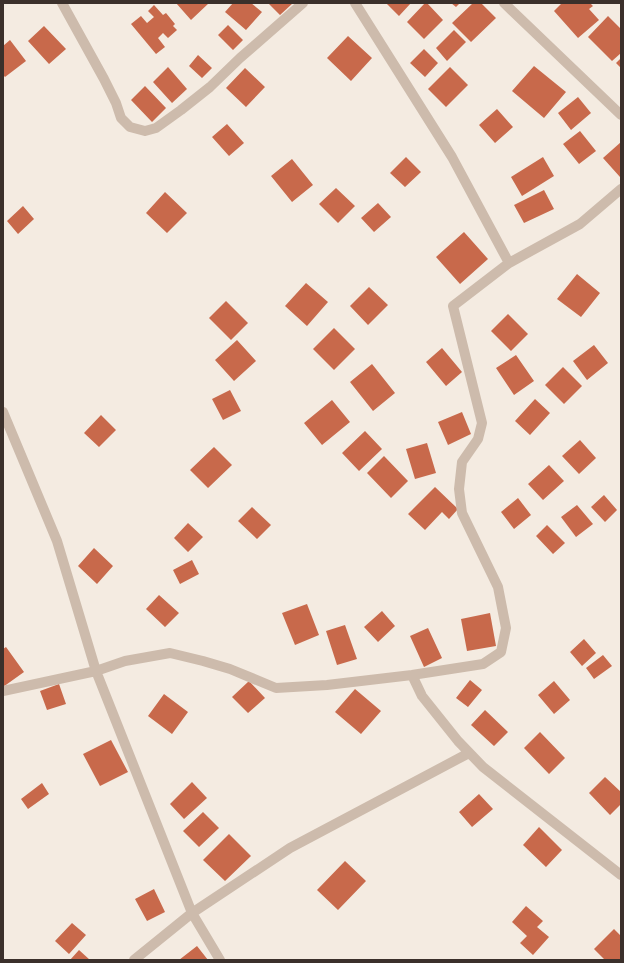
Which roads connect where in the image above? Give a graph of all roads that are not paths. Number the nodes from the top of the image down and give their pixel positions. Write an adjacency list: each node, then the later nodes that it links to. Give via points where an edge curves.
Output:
1 (62, 3): 2 (street, via 104,79 121,118 130,127 144,131 156,128 187,106)
2 (303, 3)
3 (355, 3): 7 (street, via 452,157)
4 (504, 3): 5 (street)
5 (621, 115)
6 (621, 190): 7 (street, via 580,224)
7 (509, 263): 10 (street, via 453,306 482,424 478,439 462,462 459,489 462,513 498,587 506,628 501,652 483,664)
8 (3, 412): 9 (street, via 57,541)
9 (96, 671): 10 (street, via 125,661 170,653 230,669 276,688); 11 (street); 14 (street)
10 (412, 675): 12 (street, via 422,696)
11 (3, 691)
12 (469, 753): 13 (street, via 483,767); 14 (street, via 290,848)
13 (621, 875)
14 (192, 913): 15 (street); 16 (street)
15 (134, 960)
16 (220, 960)

